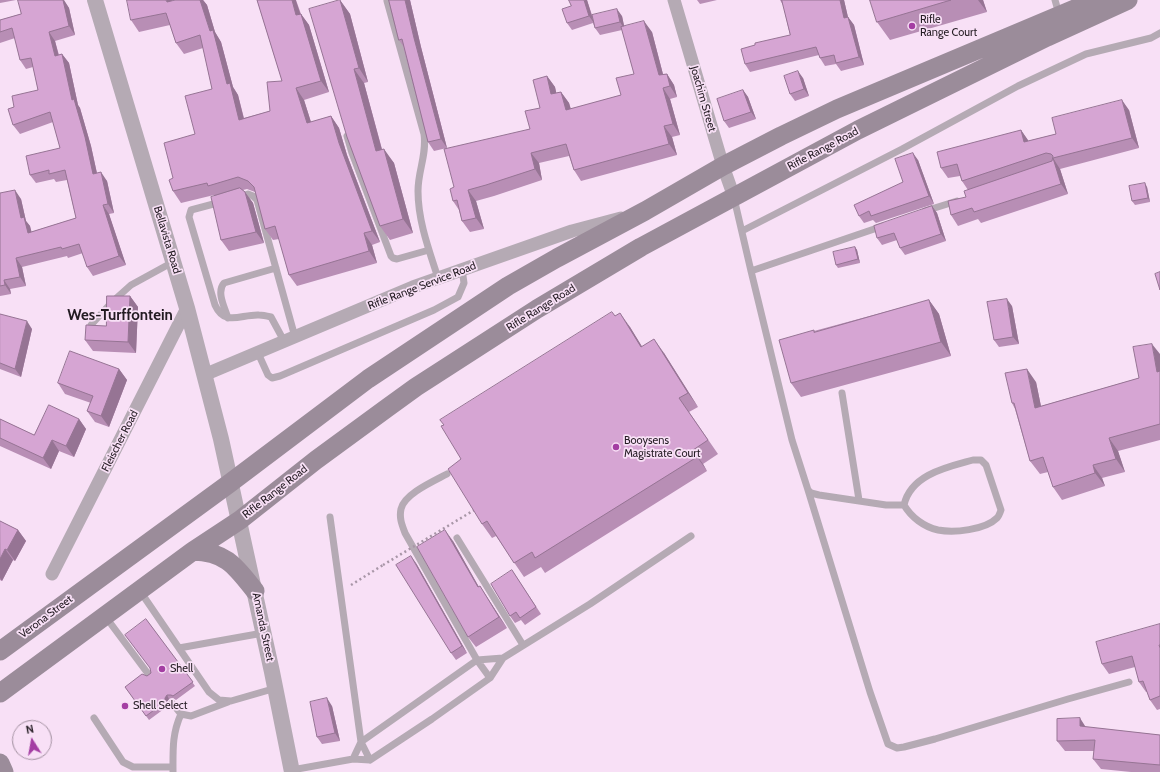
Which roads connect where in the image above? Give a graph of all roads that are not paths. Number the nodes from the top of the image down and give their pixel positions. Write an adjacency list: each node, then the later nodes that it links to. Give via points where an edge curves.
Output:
1 (95, 0): 17 (street, Bellavista Road)
2 (674, 0): 9 (street, Joachim Street)
3 (1096, 0): 6 (main road)
4 (1128, 0): 10 (main road, Rifle Range Road, via 864,126)
5 (387, 1): 16 (lane, via 426,145 419,175 418,203)
6 (1058, 8): 9 (main road, via 837,110)
7 (1160, 33): 15 (lane, via 1151,38 1086,54 1018,86)
8 (346, 131): 16 (lane, via 391,256 397,259)
9 (723, 166): 10 (street, Joachim Street); 12 (main road)
10 (734, 197): 15 (lane); 35 (main road, Rifle Range Road, via 641,247 537,309 416,387 316,460)
11 (964, 198): 13 (lane)
12 (645, 211): 19 (street, Rifle Range Service Road, via 572,231); 30 (main road, via 557,258 463,315 368,379)
13 (919, 213)
14 (889, 223): 20 (lane)
15 (742, 231): 20 (lane)
16 (429, 250): 21 (lane)
17 (173, 262): 22 (street, Bellavista Road); 24 (lane, via 126,289)
18 (276, 268): 23 (lane, via 224,283 220,292); 23 (lane, via 253,196 248,194 191,210 189,217 215,305 220,313); 25 (lane)
19 (462, 269): 21 (street, Rifle Range Service Road); 26 (lane, via 464,283 458,297 434,310 280,376 272,378 268,375)
20 (751, 271): 31 (lane, via 792,440)
21 (438, 278): 25 (street, Rifle Range Service Road)
22 (187, 308): 27 (street, Bellavista Road); 39 (street, Fleischer Road)
23 (228, 318): 25 (lane, via 259,315 271,317)
24 (92, 325)
25 (290, 339): 26 (street, Rifle Range Service Road)
26 (258, 353): 27 (street, Rifle Range Service Road)
27 (204, 375): 30 (street, Bellavista Road)
28 (842, 393): 32 (lane)
29 (447, 474): 50 (lane, via 408,496 401,508 400,520)
30 (230, 483): 35 (street, Amanda Street); 44 (main road, Verona Street)
31 (808, 490): 32 (lane, via 811,493); 53 (lane, via 872,698 888,744 892,747 904,747 935,739)
32 (859, 500): 33 (lane)
33 (904, 505): 33 (lane, via 918,520 938,530 957,531 991,522 998,518 1002,510 986,465 981,460 943,468 928,475 917,484)
34 (330, 517): 60 (lane)
35 (240, 520): 38 (main road, Rifle Range Road); 41 (street, Amanda Street)
36 (691, 536): 46 (lane, via 590,604)
37 (457, 538): 46 (lane)
38 (193, 551): 40 (main road, Rifle Range Road); 41 (main road, via 221,556 235,566)
39 (52, 574)
40 (140, 590): 42 (main road, Rifle Range Road); 47 (lane)
41 (255, 591): 43 (street, Amanda Street)
42 (105, 616): 51 (lane); 55 (main road, Rifle Range Road)
43 (264, 633): 47 (lane); 54 (street, Amanda Street)
44 (23, 634): 45 (main road); 48 (main road, Verona Street)
45 (0, 642)
46 (523, 645): 49 (lane)
47 (179, 648): 56 (lane, via 209,692 219,700)
48 (0, 651)
49 (503, 658): 50 (lane); 52 (lane)
50 (477, 660): 52 (lane); 60 (lane)
51 (149, 675)
52 (490, 678): 62 (lane)
53 (1129, 682)
54 (276, 688): 56 (lane); 65 (street, Amanda Street)
55 (0, 692)
56 (230, 701): 58 (lane, via 190,716)
57 (172, 703): 58 (lane)
58 (180, 714): 64 (lane, via 173,741)
59 (94, 718): 64 (lane, via 127,765)
60 (362, 742): 61 (lane); 62 (lane)
61 (353, 759): 62 (lane); 65 (lane)
62 (370, 760)
63 (0, 763): 66 (main road)
64 (173, 769)
65 (292, 771)
66 (4, 772)

